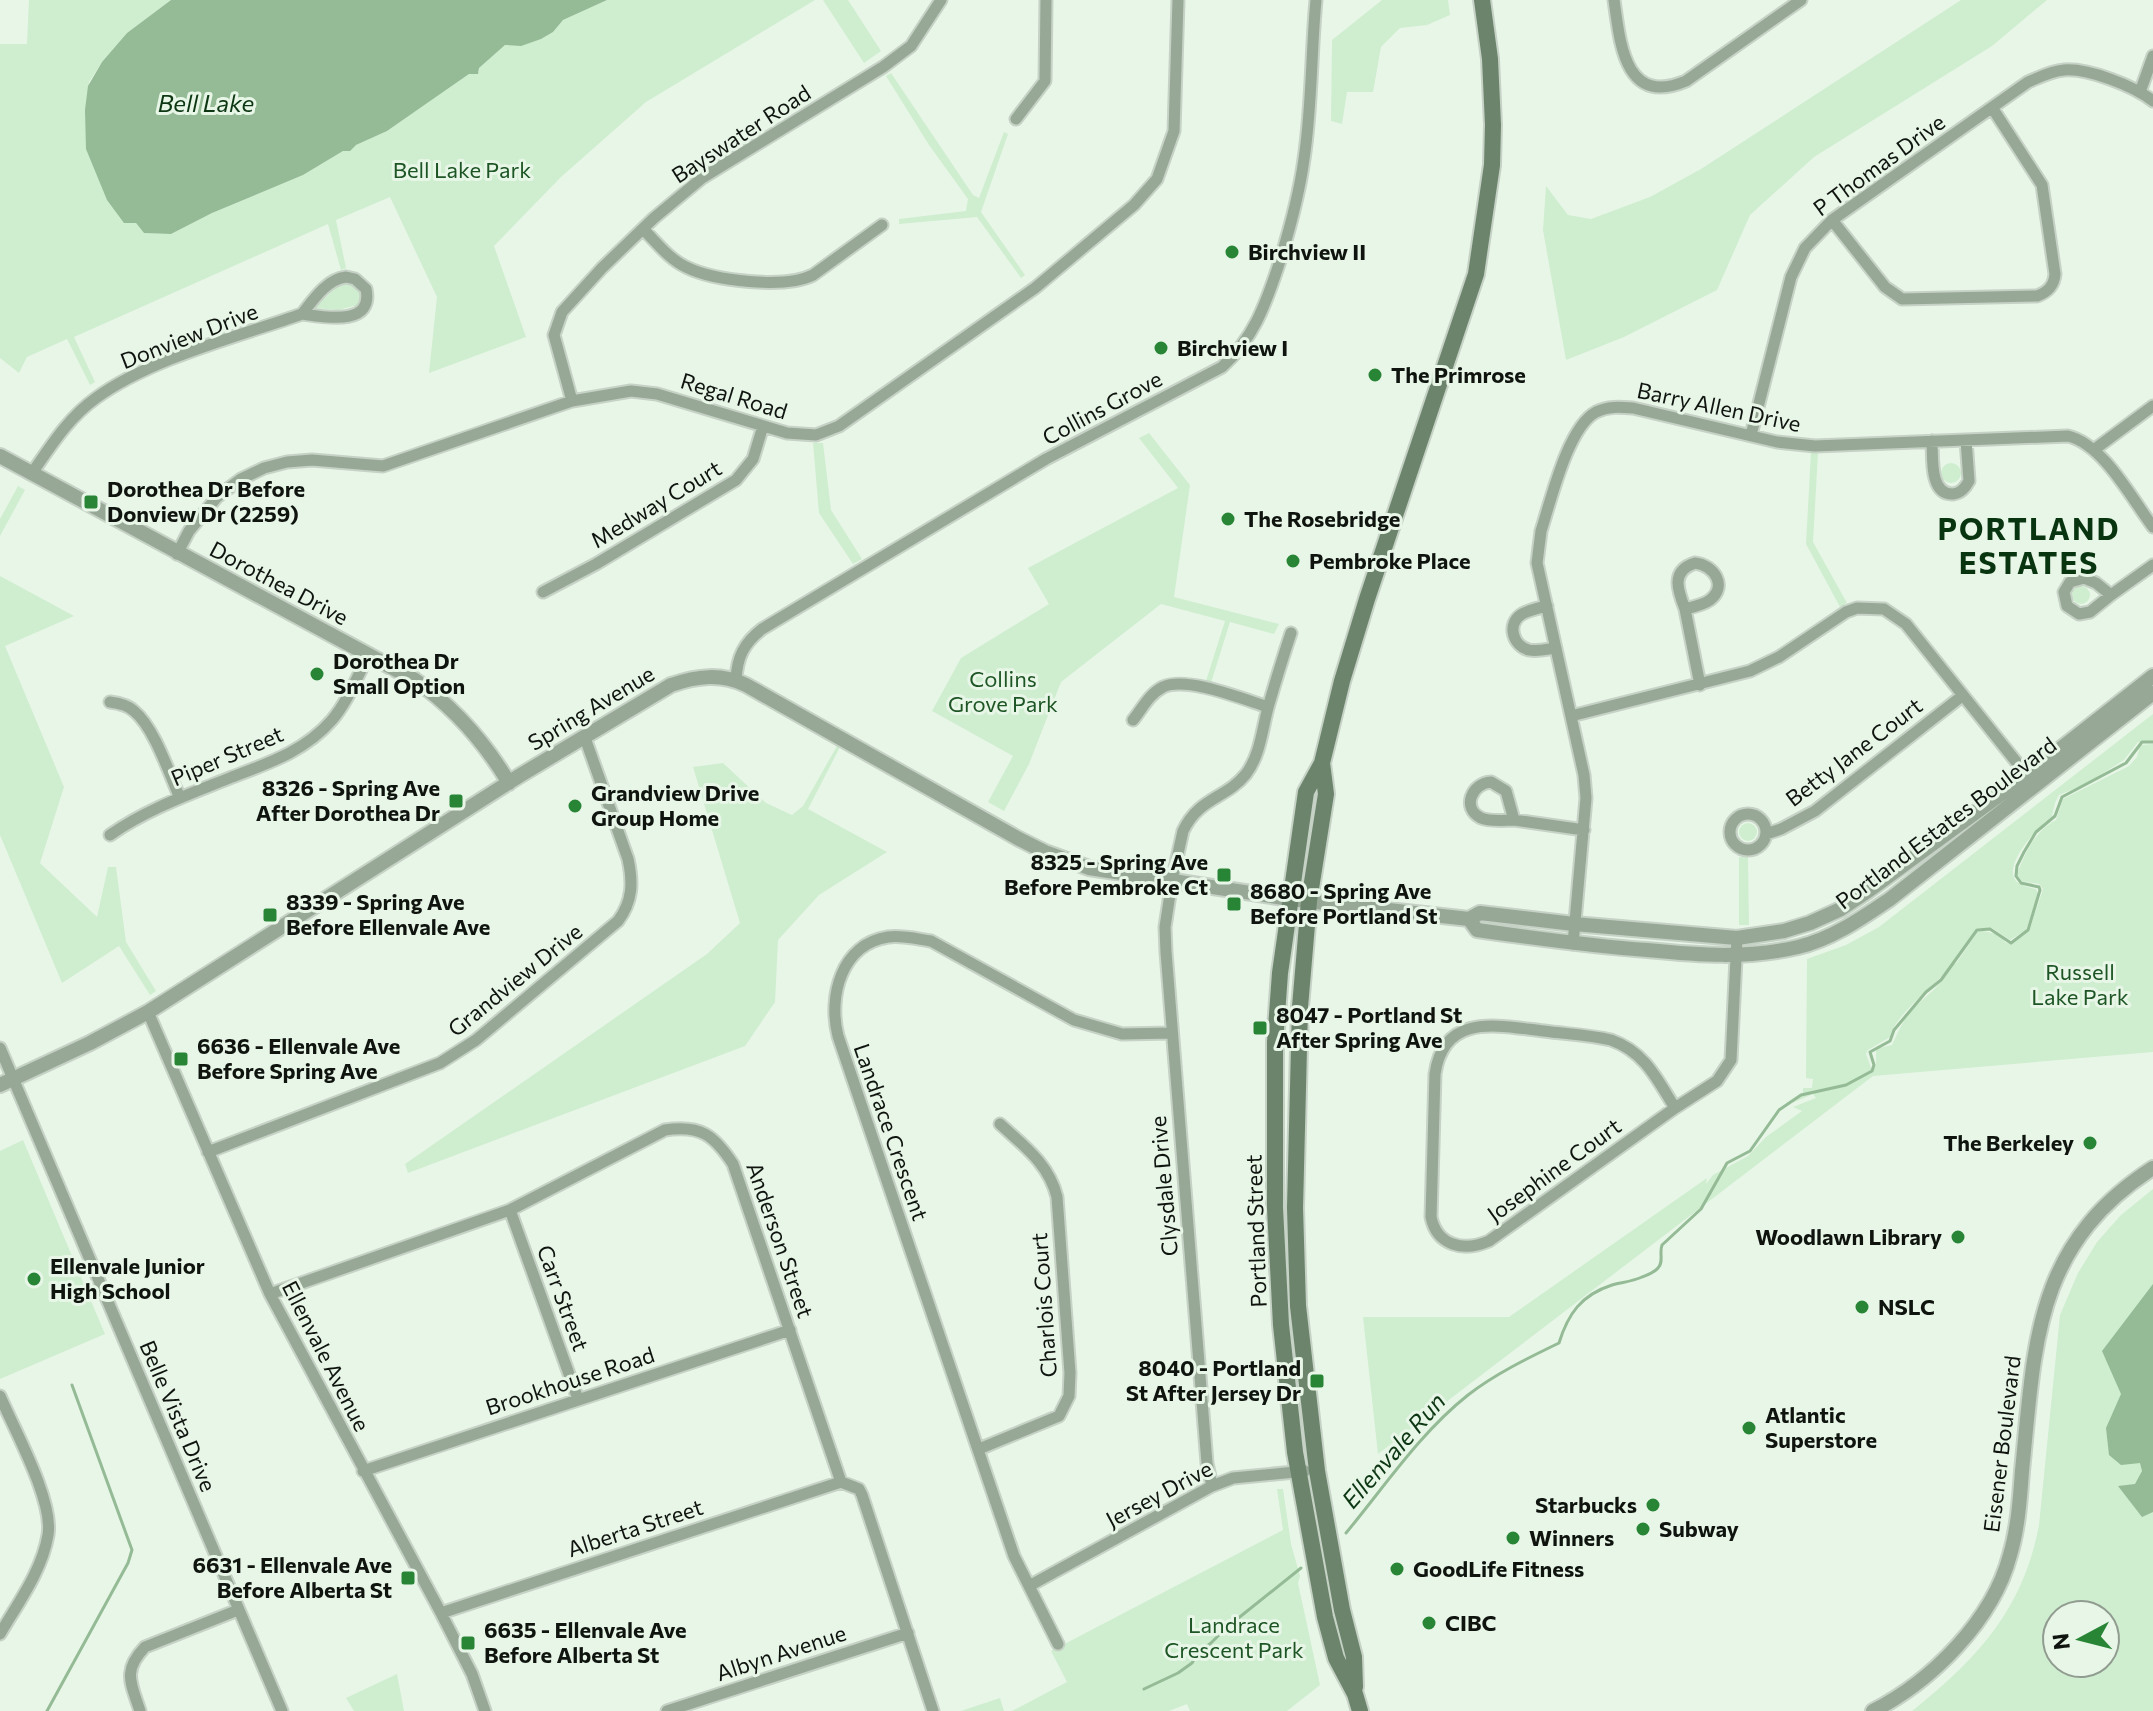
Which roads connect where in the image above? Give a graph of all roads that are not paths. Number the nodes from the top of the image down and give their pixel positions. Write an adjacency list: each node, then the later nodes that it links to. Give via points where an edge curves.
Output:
1 (941, 0): 15 (street, Bayswater Road, via 901,53 702,178)
2 (1046, 0): 12 (street, via 1045,81)
3 (1178, 0): 19 (street, Regal Road, via 1174,131 1157,179 1134,205 1035,288 839,426 811,435)
4 (1316, 0): 37 (street, Collins Grove, via 1304,160 1269,293 1245,343 1222,367 1046,459 762,629 741,653)
5 (1614, 0): 6 (street, via 1627,67 1648,84 1666,87 1686,81)
6 (1801, 0)
7 (1482, 1): 46 (main road, Portland Street, via 1493,125 1476,274 1367,599)
8 (2153, 56): 9 (street)
9 (2140, 92): 10 (street, P Thomas Drive); 11 (street, P Thomas Drive, via 2081,70 2062,70 2028,82)
10 (2153, 101)
11 (1993, 109): 13 (street, P Thomas Drive); 13 (street, via 2042,185 2055,274 2048,290 2037,296 1902,299 1885,287)
12 (1016, 119)
13 (1832, 220): 20 (street, P Thomas Drive, via 1805,248 1791,277)
14 (882, 225): 15 (street, via 813,275 778,283 696,271 676,261)
15 (644, 230): 17 (street, Bayswater Road, via 562,312 554,335)
16 (302, 314): 16 (street, Donview Drive, via 355,316 365,306 366,289 355,279 338,278); 25 (street, Donview Drive, via 124,381 60,432)
17 (572, 401): 19 (street, Regal Road, via 631,391 657,394); 27 (street, Regal Road, via 383,466 312,460 264,468 217,497)
18 (2153, 406): 23 (street)
19 (763, 426): 29 (street, Medway Court, via 753,459 736,480)
20 (1751, 435): 22 (street, Barry Allen Drive, via 1815,446); 31 (street, Barry Allen Drive, via 1633,408 1610,408 1586,419 1575,432 1541,531 1537,563)
21 (1966, 440): 22 (street, Barry Allen Drive); 22 (street, via 1969,481 1953,494 1936,483); 23 (street, Barry Allen Drive, via 2068,436)
22 (1932, 441)
23 (2095, 449): 26 (street)
24 (0, 456): 25 (street, Dorothea Drive)
25 (32, 473): 27 (street, Dorothea Drive)
26 (2153, 527)
27 (177, 554): 35 (street, Dorothea Drive)
28 (2153, 565): 30 (street)
29 (543, 592)
30 (2111, 595)
31 (1547, 606): 34 (street, Barry Allen Drive); 34 (street, via 1521,615 1512,633 1523,648)
32 (1685, 609): 38 (street)
33 (1291, 633): 42 (street, Clysdale Drive)
34 (1556, 648): 43 (street, Barry Allen Drive)
35 (368, 656): 48 (street, Dorothea Drive, via 415,680 446,704 479,738); 49 (street, Piper Street, via 338,712 303,745)
36 (2153, 676): 47 (street, Portland Estates Boulevard)
37 (736, 680): 45 (street, Spring Avenue, via 713,676 671,685); 54 (street, Spring Avenue, via 1045,852 1089,868)
38 (1700, 685): 40 (street, via 1750,671 1846,612 1875,607 1906,624); 43 (street)
39 (2153, 693): 47 (street, Portland Estates Boulevard)
40 (1962, 696): 47 (street); 52 (street, Betty Jane Court, via 1815,811)
41 (110, 702): 49 (street, via 133,710 149,730)
42 (1268, 707): 44 (street, via 1200,687 1169,685 1151,696); 54 (street, Clysdale Drive, via 1259,749 1244,777 1189,818)
43 (1571, 716): 51 (street, Barry Allen Drive, via 1584,775)
44 (1133, 720)
45 (585, 738): 48 (street, Spring Avenue); 69 (street, Grandview Drive, via 628,859 630,901 618,921 476,1040 440,1063)
46 (1322, 763): 55 (main road, Portland Street, via 1306,792); 56 (main road, Portland Street, via 1326,794)
47 (2031, 781): 59 (street, Portland Estates Boulevard, via 1841,909 1784,931); 61 (street, Portland Estates Boulevard, via 1859,920 1800,946)
48 (509, 783): 62 (street, Spring Avenue)
49 (180, 798): 53 (street, Piper Street)
50 (1514, 820): 51 (street)
51 (1584, 830): 58 (street, Barry Allen Drive)
52 (1766, 834)
53 (110, 835)
54 (1172, 881): 55 (street, Spring Avenue); 63 (street, Clysdale Drive, via 1165,927)
55 (1290, 899): 56 (street, Portland Estates Boulevard); 79 (main road, Portland Street, via 1275,1042 1275,1208 1281,1325)
56 (1309, 901): 57 (street, Portland Estates Boulevard); 78 (main road, Portland Street, via 1300,1007 1295,1208 1298,1306)
57 (1469, 919): 58 (street, Portland Estates Boulevard, via 1480,913); 60 (street, Portland Estates Boulevard, via 1477,930)
58 (1574, 924): 59 (street, Portland Estates Boulevard); 60 (street, Barry Allen Drive)
59 (1737, 938): 61 (street, Josephine Court)
60 (1573, 944): 61 (street, Portland Estates Boulevard)
61 (1738, 956): 67 (street, Josephine Court, via 1731,1060 1717,1081)
62 (148, 1012): 65 (street, Spring Avenue); 69 (street, Ellenvale Avenue)
63 (1171, 1033): 76 (street, Landrace Crescent, via 1122,1034 1074,1020 931,941 886,937 856,953 846,965 833,1004 838,1036); 81 (street, Clysdale Drive)
64 (0, 1048): 65 (street, Belle Vista Drive)
65 (15, 1079): 66 (street, Spring Avenue); 83 (street, Belle Vista Drive)
66 (0, 1085)
67 (1675, 1108): 67 (street, Josephine Court, via 1648,1063 1620,1043 1486,1025 1465,1029 1448,1042 1436,1063 1434,1229 1461,1247 1489,1241)
68 (1000, 1124): 76 (street, Charlois Court, via 1053,1181 1069,1385 1059,1416)
69 (208, 1152): 72 (street, Ellenvale Avenue)
70 (2153, 1168): 95 (street, Eisener Boulevard, via 2111,1199 2087,1226 2050,1288 2033,1365 2018,1515 1997,1589 1953,1650)
71 (510, 1210): 72 (street, Anderson Street); 73 (street, Anderson Street, via 651,1136 680,1128 702,1132 733,1164); 75 (street, Carr Street)
72 (270, 1294): 77 (street, Ellenvale Avenue)
73 (790, 1330): 75 (street, Brookhouse Road); 80 (street, Anderson Street)
74 (1, 1399): 86 (street, via 49,1518 33,1579)
75 (578, 1399): 77 (street, Brookhouse Road)
76 (979, 1449): 82 (street, Landrace Crescent)
77 (363, 1471): 84 (street, Ellenvale Avenue)
78 (1317, 1471): 79 (street, Jersey Drive); 88 (main road, Portland Street, via 1354,1657)
79 (1299, 1472): 81 (street, Jersey Drive, via 1233,1478); 88 (main road, Portland Street, via 1325,1617 1336,1658)
80 (841, 1482): 84 (street, Alberta Street); 85 (street, Anderson Street, via 862,1495)
81 (1212, 1486): 82 (street, Jersey Drive)
82 (1029, 1586): 87 (street, Landrace Crescent)
83 (238, 1610): 89 (street, via 145,1647 131,1663 130,1680); 90 (street, Belle Vista Drive)
84 (441, 1613): 91 (street, Ellenvale Avenue)
85 (908, 1633): 92 (street, Albyn Avenue); 93 (street, Anderson Street)
86 (0, 1634)
87 (1058, 1644)
88 (1355, 1694): 94 (main road, Portland Street)
89 (140, 1711)
90 (282, 1711)
91 (485, 1711)
92 (667, 1711)
93 (933, 1711)
94 (1360, 1711)
95 (1873, 1711)

